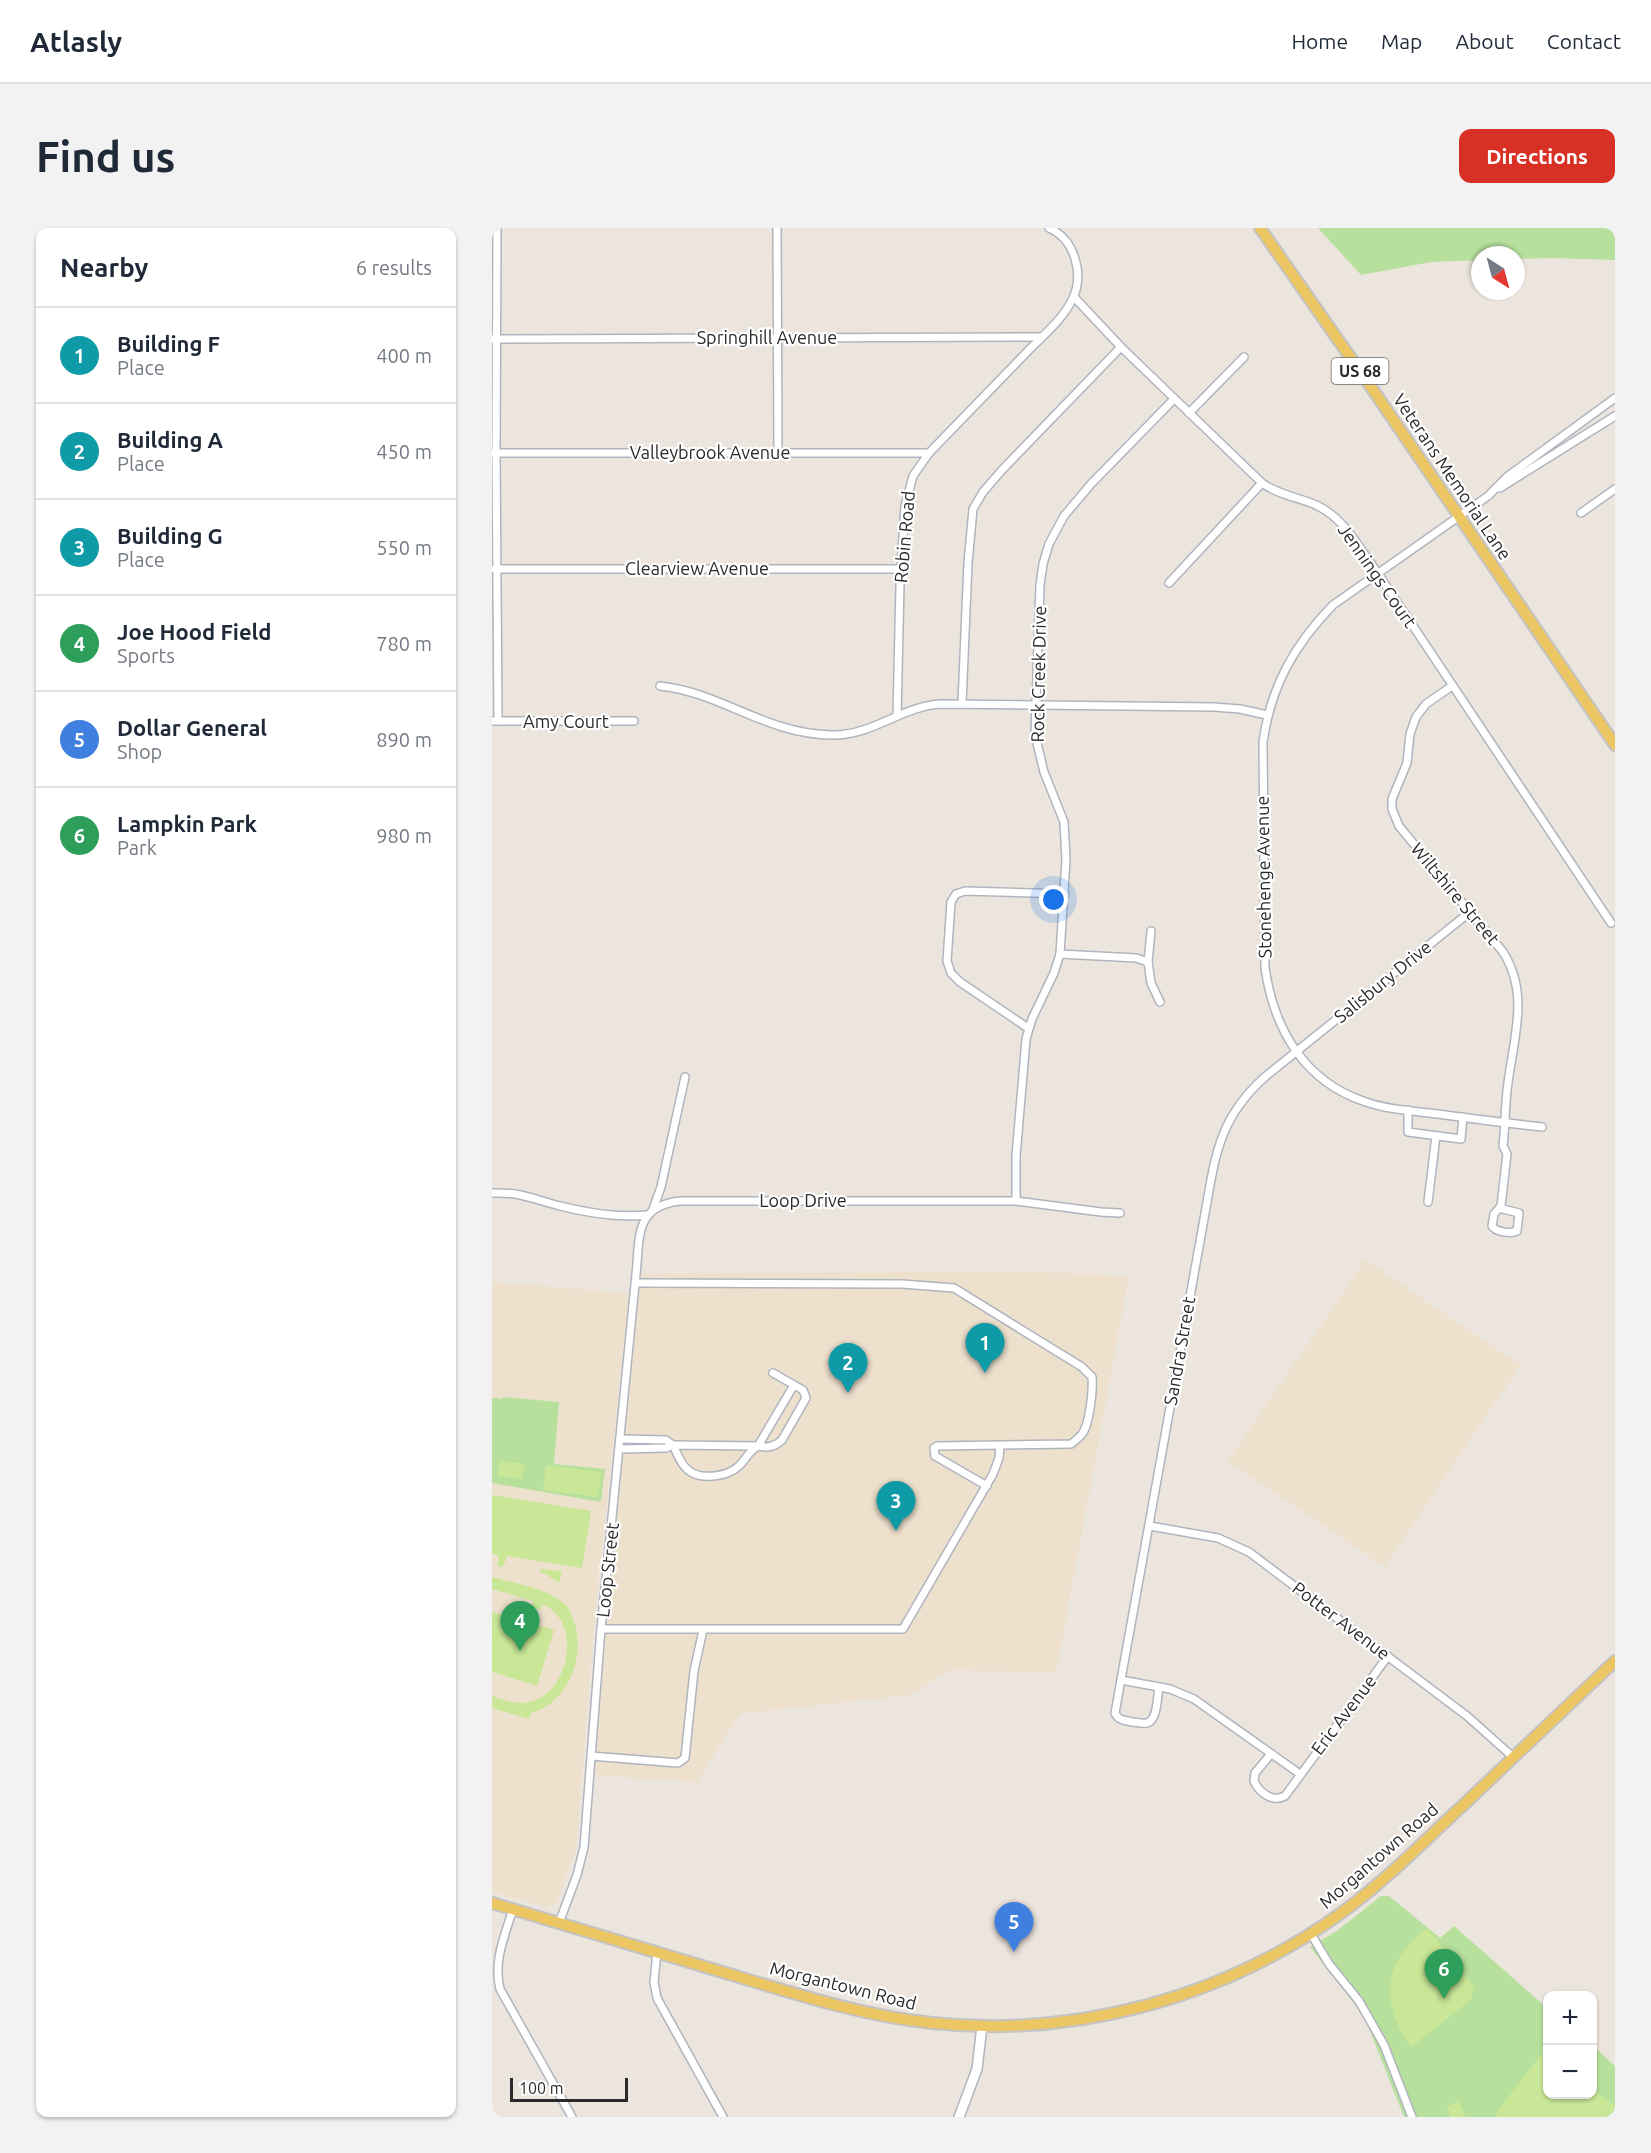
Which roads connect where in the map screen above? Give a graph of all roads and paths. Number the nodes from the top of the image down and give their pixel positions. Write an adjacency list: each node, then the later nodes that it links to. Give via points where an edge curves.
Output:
1 (497, 228): 8 (street)
2 (777, 228): 7 (street)
3 (1049, 228): 5 (street, via 1067,242 1075,257 1078,275)
4 (1260, 228): 23 (main road, Veterans Memorial Lane / US 68)
5 (1074, 297): 6 (street, Robin Road); 9 (street, Jennings Court)
6 (1042, 337): 7 (street, Springhill Avenue); 18 (street, Robin Road)
7 (777, 338): 8 (street, Springhill Avenue); 16 (street)
8 (494, 339): 17 (street)
9 (1121, 347): 12 (street, Jennings Court); 30 (street, via 1002,470 973,509)
10 (1244, 357): 14 (street)
11 (1615, 398): 13 (street)
12 (1174, 399): 14 (street, Jennings Court); 31 (street, Rock Creek Drive, via 1077,499 1054,534 1040,585)
13 (1606, 405): 15 (street); 21 (street, via 1508,476)
14 (1189, 413): 19 (street, Jennings Court)
15 (1615, 418): 21 (street)
16 (778, 452): 17 (street, Valleybrook Avenue); 18 (street, Valleybrook Avenue)
17 (494, 453): 24 (street)
18 (929, 453): 25 (street, Robin Road, via 915,471 906,496)
19 (1263, 483): 26 (street, Jennings Court, via 1329,513); 27 (street)
20 (1615, 489): 22 (street)
21 (1488, 496): 23 (street, Stonehenge Avenue)
22 (1581, 513)
23 (1459, 516): 26 (street, Stonehenge Avenue); 36 (main road, Veterans Memorial Lane / US 68)
24 (494, 569): 25 (street, Clearview Avenue); 34 (street)
25 (901, 569): 33 (street, Robin Road)
26 (1377, 572): 29 (street, Jennings Court); 32 (street, Stonehenge Avenue, via 1333,605 1314,625 1285,668)
27 (1169, 583)
28 (660, 686): 33 (street, via 702,695 759,721 802,733 846,734)
29 (1452, 686): 38 (street, Wiltshire Street, via 1426,704 1416,717 1407,763 1392,808 1399,826); 39 (street, Jennings Court)
30 (962, 703): 31 (street); 33 (street, via 923,705)
31 (1035, 704): 32 (street, via 1224,707); 37 (street, Rock Creek Drive, via 1038,752 1064,822)
32 (1267, 716): 45 (street, Stonehenge Avenue, via 1262,768 1265,968 1275,1015)
33 (897, 717)
34 (495, 721): 35 (street, Amy Court)
35 (634, 722)
36 (1615, 745)
37 (1065, 894): 41 (street, Rock Creek Drive); 44 (street, via 965,891 956,894 950,907 947,961 951,973)
38 (1470, 912): 45 (street, Salisbury Drive); 49 (street, Wiltshire Street, via 1503,952 1517,981)
39 (1611, 922)
40 (1151, 931): 42 (street)
41 (1060, 954): 42 (street); 44 (street, Rock Creek Drive)
42 (1148, 962): 43 (street, via 1151,983)
43 (1160, 1002)
44 (1028, 1028): 53 (street, Rock Creek Drive, via 1018,1124)
45 (1297, 1053): 47 (street, Stonehenge Avenue, via 1319,1077 1346,1094 1376,1105); 69 (street, Sandra Street, via 1248,1094 1220,1140)
46 (685, 1077): 56 (street, Loop Street, via 661,1187)
47 (1408, 1110): 48 (street, Stonehenge Avenue); 51 (street, via 1408,1132)
48 (1463, 1117): 49 (street, Stonehenge Avenue); 51 (street, via 1461,1139)
49 (1505, 1123): 50 (street, Stonehenge Avenue); 55 (street, Wiltshire Street, via 1503,1146 1507,1154)
50 (1542, 1127)
51 (1436, 1136): 54 (street)
52 (492, 1193): 56 (street, Loop Drive, via 520,1193 590,1213 630,1216)
53 (1016, 1201): 56 (street, Loop Drive, via 680,1201 664,1203); 57 (street, Loop Drive)
54 (1428, 1202)
55 (1499, 1208): 55 (street, Wiltshire Street, via 1492,1228 1516,1232 1520,1214)
56 (650, 1212): 58 (street, Loop Street, via 641,1227)
57 (1120, 1213)
58 (636, 1283): 61 (street, Loop Street); 65 (street, via 902,1284 954,1288 1092,1377 1086,1426 1076,1440 1064,1445)
59 (773, 1373): 60 (street)
60 (794, 1385): 64 (street); 64 (street, via 806,1394 804,1403 782,1440 772,1447)
61 (621, 1439): 62 (street, via 666,1440); 66 (street, Loop Street)
62 (673, 1445): 63 (street); 66 (street); 67 (street, via 686,1468 699,1475 722,1475 739,1466)
63 (739, 1445): 64 (street); 67 (street)
64 (758, 1446): 67 (street)
65 (1000, 1446): 68 (street, via 997,1465); 68 (street, via 934,1448 936,1456)
66 (620, 1449): 70 (street, Loop Street)
67 (745, 1457)
68 (987, 1486): 71 (street, via 903,1629)
69 (1150, 1526): 72 (street, Potter Avenue, via 1218,1538 1239,1546); 74 (street, Sandra Street)
70 (602, 1629): 71 (street); 77 (street, Loop Street)
71 (703, 1630): 77 (street, via 694,1671 685,1758 678,1763)
72 (1388, 1656): 78 (street, Potter Avenue); 79 (street, Eric Avenue)
73 (1615, 1660): 78 (main road, Morgantown Road)
74 (1121, 1680): 75 (street); 75 (street, Sandra Street, via 1115,1713 1120,1720 1150,1722)
75 (1159, 1687): 76 (street, via 1194,1699)
76 (1271, 1754): 79 (street); 79 (street, via 1254,1776 1256,1785 1271,1798 1285,1796)
77 (591, 1756): 82 (street, Loop Street, via 584,1847)
78 (1513, 1757): 83 (main road, Morgantown Road, via 1382,1881)
79 (1300, 1774)
80 (492, 1903): 81 (main road, Morgantown Road)
81 (513, 1909): 82 (main road, Morgantown Road); 86 (street, via 498,1960 500,1989)
82 (559, 1923): 84 (main road, Morgantown Road)
83 (1311, 1934): 85 (main road, Morgantown Road, via 1231,1977 1168,2000 1088,2018); 89 (street, via 1359,2001 1384,2045)
84 (657, 1952): 85 (main road, Morgantown Road, via 859,2011 930,2023); 87 (street, via 657,1998)
85 (982, 2026): 88 (street, via 977,2069)
86 (573, 2117)
87 (723, 2117)
88 (959, 2117)
89 (1412, 2117)

